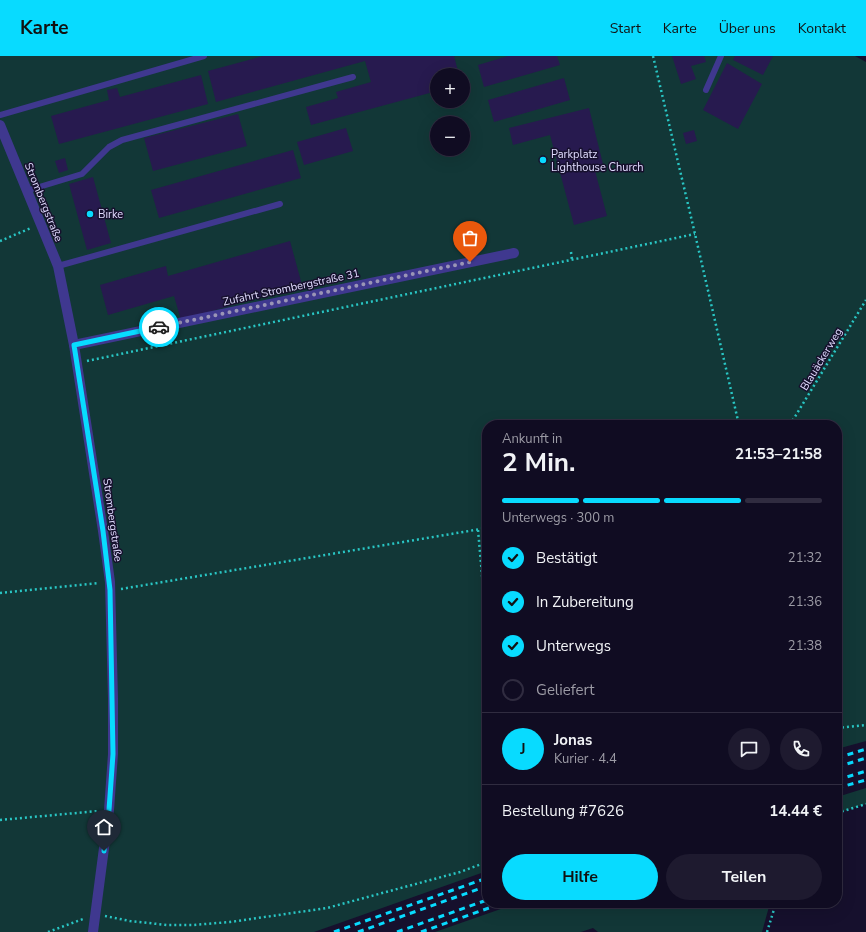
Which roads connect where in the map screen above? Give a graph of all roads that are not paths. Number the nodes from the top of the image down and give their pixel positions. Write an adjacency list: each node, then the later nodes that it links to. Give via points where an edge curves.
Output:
1 (204, 56): 5 (lane)
2 (721, 56): 4 (lane)
3 (353, 77): 7 (lane, via 122,140 109,147 82,174)
4 (706, 90)
5 (0, 115)
6 (0, 125): 7 (street, Strombergstraße)
7 (26, 191): 10 (street, Strombergstraße)
8 (280, 204): 10 (lane)
9 (514, 253): 11 (street, Zufahrt Strombergstraße 31)
10 (58, 266): 11 (street, Strombergstraße)
11 (74, 345): 12 (street, Strombergstraße, via 110,586 113,754)
12 (94, 932)

